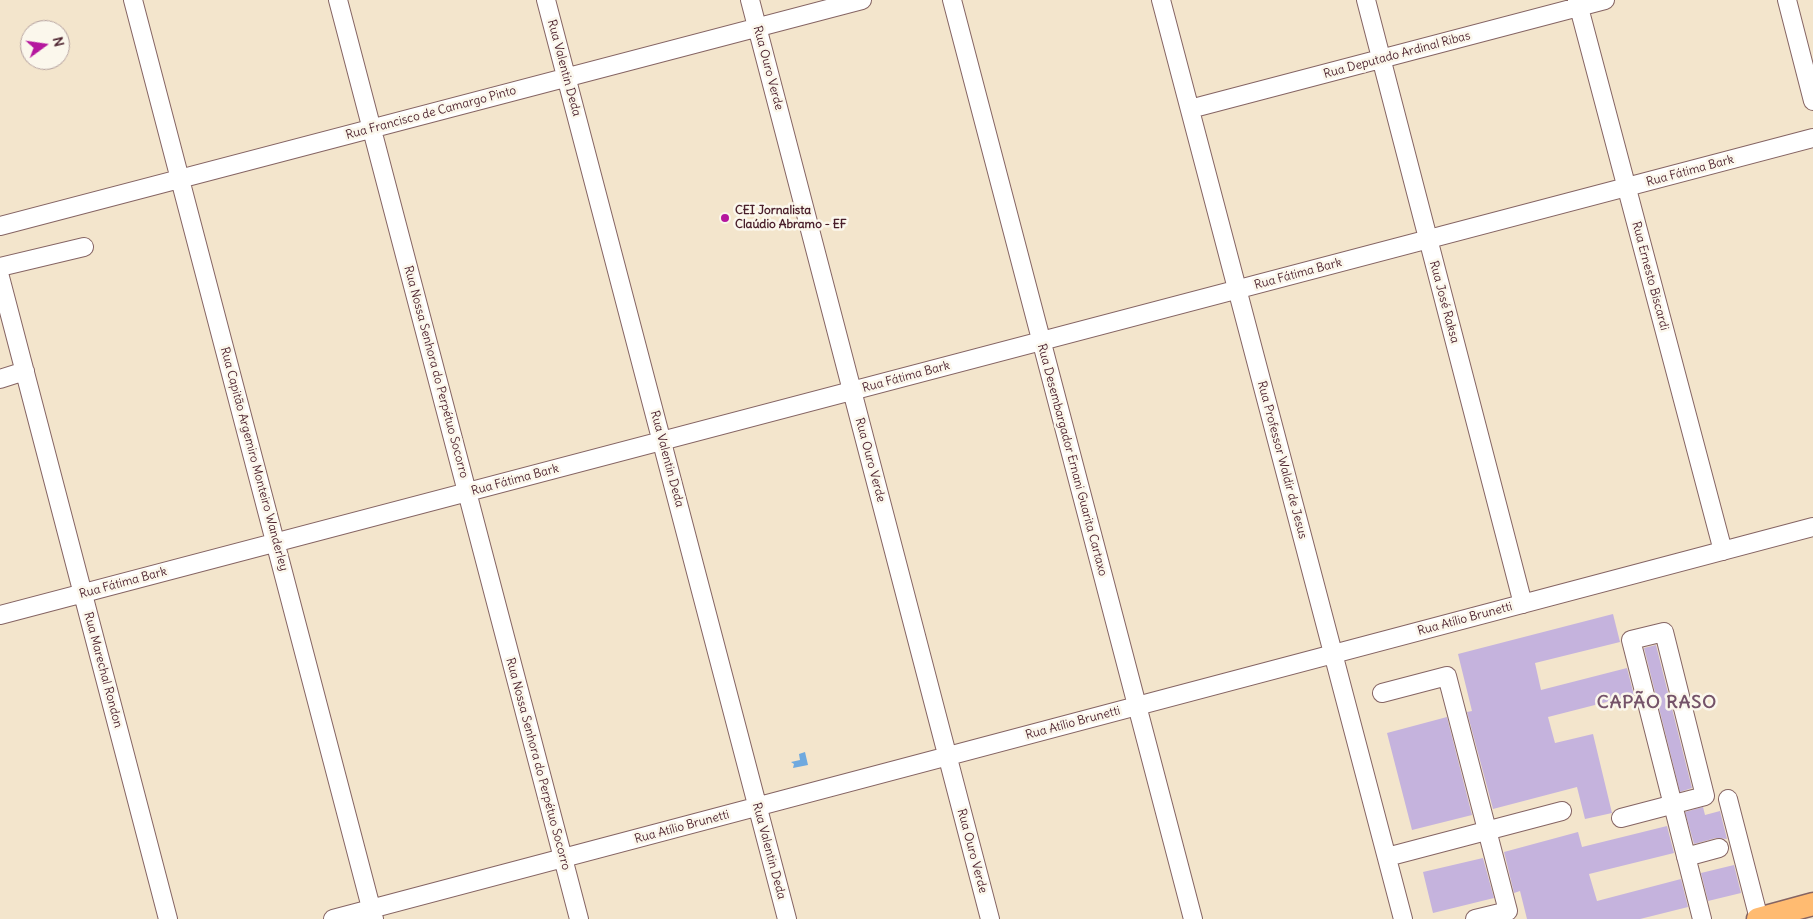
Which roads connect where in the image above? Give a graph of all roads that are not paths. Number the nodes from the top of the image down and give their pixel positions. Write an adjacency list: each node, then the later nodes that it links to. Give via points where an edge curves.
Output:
1 (133, 0): 19 (street, Rua Capitão Argemiro Monteiro Wanderley)
2 (338, 0): 17 (street, Rua Nossa Senhora do Perpétuo Socorro)
3 (546, 0): 14 (street, Rua Valentin Deda)
4 (750, 0): 12 (street, Rua Ouro Verde)
5 (862, 0): 12 (street, Rua Francisco de Camargo Pinto)
6 (952, 0): 27 (street, Rua Desembargador Ernani Guarita Cartaxo)
7 (1161, 0): 16 (street, Rua Professor Waldir de Jesus)
8 (1366, 0): 13 (street, Rua José Raksa)
9 (1605, 0): 11 (street, Rua Deputado Ardinal Ribas)
10 (1787, 0): 15 (street)
11 (1578, 3): 13 (street, Rua Deputado Ardinal Ribas); 20 (street, Rua Ernesto Biscardi)
12 (757, 28): 14 (street, Rua Francisco de Camargo Pinto); 30 (street, Rua Ouro Verde)
13 (1381, 59): 16 (street, Rua Deputado Ardinal Ribas); 22 (street, Rua José Raksa)
14 (566, 78): 17 (street, Rua Francisco de Camargo Pinto); 31 (street, Rua Valentin Deda)
15 (1813, 101)
16 (1190, 109): 26 (street, Rua Professor Waldir de Jesus)
17 (372, 129): 19 (street, Rua Francisco de Camargo Pinto); 32 (street, Rua Nossa Senhora do Perpétuo Socorro)
18 (1813, 138): 20 (street, Rua Fátima Bark)
19 (180, 179): 21 (street, Rua Francisco de Camargo Pinto); 34 (street, Rua Capitão Argemiro Monteiro Wanderley)
20 (1627, 187): 22 (street, Rua Fátima Bark); 35 (street, Rua Ernesto Biscardi)
21 (0, 226)
22 (1428, 240): 26 (street, Rua Fátima Bark); 37 (street, Rua José Raksa)
23 (84, 247): 24 (street)
24 (0, 268)
25 (0, 277): 28 (street, Rua Marechal Rondon)
26 (1237, 290): 27 (street, Rua Fátima Bark); 39 (street, Rua Professor Waldir de Jesus)
27 (1041, 341): 30 (street, Rua Fátima Bark); 41 (street, Rua Desembargador Ernani Guarita Cartaxo)
28 (25, 371): 29 (street); 36 (street, Rua Marechal Rondon)
29 (0, 379)
30 (852, 391): 31 (street, Rua Fátima Bark); 42 (street, Rua Ouro Verde)
31 (662, 441): 32 (street, Rua Fátima Bark); 45 (street, Rua Valentin Deda)
32 (467, 492): 34 (street, Rua Fátima Bark); 52 (street, Rua Nossa Senhora do Perpétuo Socorro)
33 (1813, 527): 35 (street, Rua Atílio Brunetti)
34 (276, 543): 36 (street, Rua Fátima Bark); 54 (street, Rua Capitão Argemiro Monteiro Wanderley)
35 (1723, 551): 37 (street, Rua Atílio Brunetti)
36 (83, 593): 38 (street, Rua Fátima Bark); 55 (street, Rua Marechal Rondon)
37 (1523, 604): 39 (street, Rua Atílio Brunetti)
38 (0, 615)
39 (1333, 654): 41 (street, Rua Atílio Brunetti); 50 (street, Rua Professor Waldir de Jesus)
40 (1382, 693): 48 (street, via 1447,676)
41 (1137, 706): 42 (street, Rua Atílio Brunetti); 60 (street, Rua Desembargador Ernani Guarita Cartaxo)
42 (947, 756): 45 (street, Rua Atílio Brunetti); 59 (street, Rua Ouro Verde)
43 (1728, 799): 64 (street)
44 (1673, 804): 44 (street, via 1631,640 1664,632 1705,796); 47 (street); 51 (street)
45 (758, 807): 52 (street, Rua Atílio Brunetti); 58 (street, Rua Valentin Deda)
46 (1562, 811): 48 (street)
47 (1621, 818)
48 (1487, 831): 50 (street); 62 (street, via 1508,910)
49 (1719, 848): 51 (street)
50 (1387, 857): 61 (street, Rua Professor Waldir de Jesus)
51 (1686, 857): 63 (street)
52 (563, 858): 54 (street, Rua Atílio Brunetti); 57 (street, Rua Nossa Senhora do Perpétuo Socorro)
53 (1813, 904): 64 (main road)
54 (373, 914): 56 (street, Rua Atílio Brunetti)
55 (168, 919)
56 (333, 919)
57 (579, 919)
58 (787, 919)
59 (990, 919)
60 (1193, 919)
61 (1403, 919)
62 (1475, 919)
63 (1702, 919)
64 (1758, 919)

